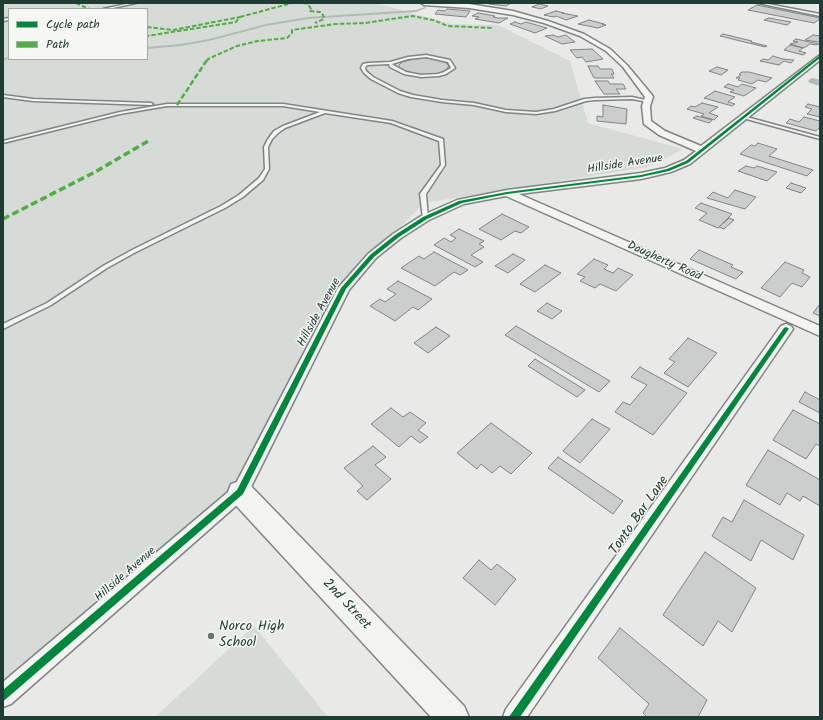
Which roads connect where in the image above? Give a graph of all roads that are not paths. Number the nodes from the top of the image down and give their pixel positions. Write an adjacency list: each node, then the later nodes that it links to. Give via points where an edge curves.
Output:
1 (135, 3): 5 (lane)
2 (424, 3): 4 (street)
3 (759, 3): 6 (lane)
4 (471, 5): 10 (street, via 529,17 582,35 608,50 625,66 649,97)
5 (109, 8)
6 (820, 15)
7 (820, 57): 13 (street, Hillside Avenue)
8 (390, 63): 8 (lane, via 405,73 421,76 438,75 452,68 444,59 426,56); 10 (lane, via 364,65 364,72 399,92 412,96 506,111 536,113 595,99 632,98)
9 (3, 96): 11 (lane, via 41,100)
10 (648, 101): 16 (street, via 647,122 662,133)
11 (167, 104): 12 (lane, via 283,105); 15 (lane)
12 (325, 112): 18 (lane, via 392,122 441,140 443,165 423,194); 19 (lane, via 276,132 266,147 264,174 241,196 134,251 48,304)
13 (744, 117): 14 (lane); 16 (street, Hillside Avenue)
14 (820, 138)
15 (3, 142)
16 (702, 150): 17 (street, Hillside Avenue, via 687,162 668,170 641,176)
17 (507, 193): 18 (street, Hillside Avenue, via 461,202); 21 (street, Daugherty Road)
18 (425, 218): 22 (street, Hillside Avenue, via 372,256 344,288)
19 (3, 327)
20 (786, 329): 25 (street, Tonto Bar Lane)
21 (820, 331)
22 (240, 492): 23 (street, Hillside Avenue); 24 (street, 2nd Street)
23 (3, 696)
24 (453, 717)
25 (514, 717)

